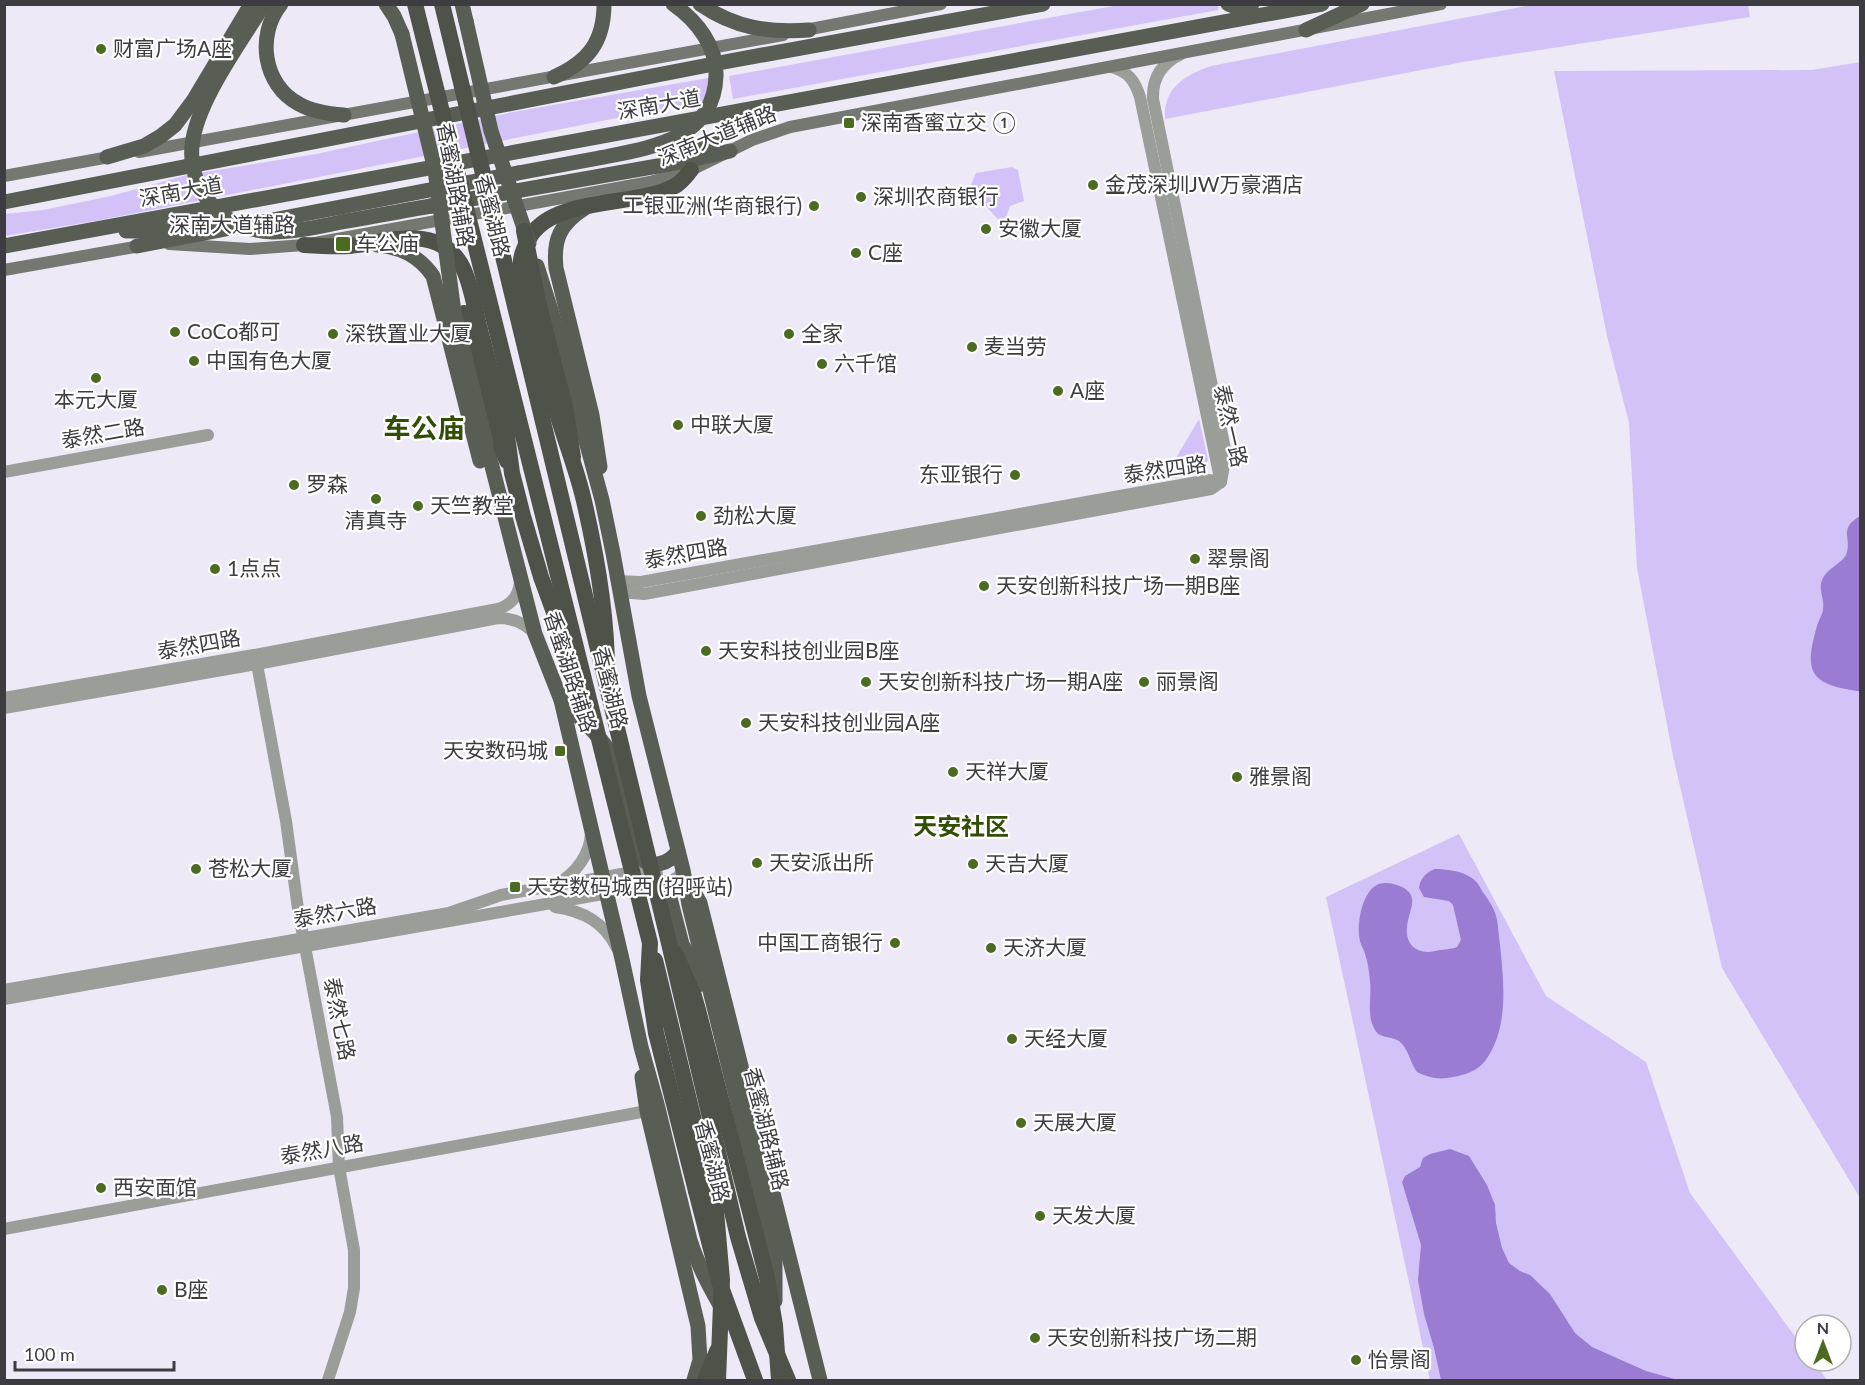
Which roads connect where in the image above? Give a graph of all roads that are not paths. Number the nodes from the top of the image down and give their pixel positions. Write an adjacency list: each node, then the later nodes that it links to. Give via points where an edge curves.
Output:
1 (251, 4): 28 (main road, via 175,125 136,149)
2 (264, 4): 29 (main road, bridge, via 214,86 192,145 199,187 208,201 234,223 271,232 320,226)
3 (281, 4): 26 (main road, via 267,30 266,42 269,66 279,88 308,108)
4 (386, 4): 21 (main road)
5 (396, 4): 21 (main road, 香蜜湖路辅路)
6 (415, 4): 55 (highway, 香蜜湖路, bridge)
7 (442, 4): 54 (highway, 香蜜湖路, bridge)
8 (464, 4): 36 (main road, 香蜜湖路辅路, bridge, via 491,131)
9 (604, 4): 24 (main road, via 602,30 589,54 580,64)
10 (673, 4): 35 (main road, bridge, via 693,21 710,44 717,71 714,98 696,125 684,134 631,152)
11 (700, 4): 19 (main road, via 727,19 764,31)
12 (941, 4): 19 (main road)
13 (1043, 4): 32 (main road, 深南大道)
14 (1228, 4): 15 (main road)
15 (1252, 4)
16 (1322, 4): 25 (main road, 深南大道)
17 (1362, 4): 20 (main road)
18 (1441, 4): 20 (main road, 深南大道辅路)
19 (809, 30): 24 (main road)
20 (1306, 30): 22 (main road, 深南大道辅路)
21 (402, 34): 41 (main road, 香蜜湖路辅路, bridge, via 435,170)
22 (1181, 54): 23 (main road, 深南大道辅路); 47 (street, 泰然一路, via 1159,70 1153,99 1226,454)
23 (1111, 67): 27 (main road, 深南大道辅路, via 790,127); 47 (street, 泰然一路, via 1126,73 1140,97)
24 (554, 77): 26 (main road)
25 (795, 101): 29 (main road, via 762,113 699,149); 34 (main road, 深南大道)
26 (344, 115): 28 (main road)
27 (730, 151): 29 (main road); 30 (main road, 深南大道辅路)
28 (107, 157): 31 (main road)
29 (646, 168)
30 (691, 170): 33 (highway, via 683,180 663,191); 37 (main road, 深南大道辅路, via 650,182)
31 (4, 176)
32 (4, 202)
33 (590, 206): 44 (highway, bridge, via 546,221 532,234 521,261 556,410); 48 (main road, via 567,221 555,253 598,445)
34 (84, 231): 35 (main road); 38 (main road, 深南大道)
35 (217, 231): 39 (main road)
36 (524, 231): 44 (highway, bridge); 48 (main road, 香蜜湖路辅路, bridge, via 551,310)
37 (304, 245): 39 (main road, 深南大道辅路, via 250,249); 40 (highway)
38 (4, 246)
39 (137, 246): 42 (main road, 深南大道辅路)
40 (350, 246): 46 (highway, bridge, via 417,238 440,245 458,260 506,428); 49 (main road, via 405,251 433,276 485,477)
41 (446, 249): 46 (highway, bridge, via 494,429); 49 (main road, 香蜜湖路辅路, bridge, via 454,312)
42 (4, 270)
43 (208, 435): 45 (street, 泰然二路)
44 (573, 457): 54 (highway, bridge, via 601,588)
45 (4, 472)
46 (512, 473): 55 (highway, bridge, via 556,621)
47 (1221, 482): 51 (street, 泰然四路, via 1211,489 644,594)
48 (602, 500): 51 (main road, 香蜜湖路辅路)
49 (505, 521): 50 (main road, 香蜜湖路辅路)
50 (520, 576): 52 (main road, 香蜜湖路辅路); 56 (street, 泰然四路, via 514,599 498,609)
51 (619, 587): 60 (main road, 香蜜湖路辅路, via 639,696)
52 (535, 634): 53 (street, 泰然四路, via 517,622 498,618); 57 (main road, 香蜜湖路辅路)
53 (257, 664): 58 (street, 泰然四路); 68 (street, 泰然七路)
54 (607, 690): 67 (highway, 香蜜湖路, bridge)
55 (589, 694): 69 (highway, 香蜜湖路, bridge)
56 (4, 698)
57 (561, 699): 59 (main road, 香蜜湖路辅路); 60 (main road, via 604,744 612,758 642,859 664,864)
58 (4, 708)
59 (591, 826): 62 (main road, 香蜜湖路辅路); 64 (street, via 591,840 582,862)
60 (678, 851): 61 (main road, 香蜜湖路辅路)
61 (683, 870): 63 (street, 泰然六路); 73 (main road, 香蜜湖路辅路); 81 (main road, via 700,903)
62 (603, 877): 63 (street, 泰然六路, via 644,870 656,873); 64 (street, 泰然六路); 65 (main road, 香蜜湖路辅路)
63 (666, 883): 65 (street, 泰然六路); 73 (main road, via 682,944)
64 (554, 886): 68 (street, 泰然六路, via 501,895 449,913)
65 (607, 894): 66 (street, 泰然六路); 70 (main road, 香蜜湖路辅路)
66 (536, 907): 68 (street, 泰然六路); 70 (street, 泰然六路, via 570,909 586,915 613,939)
67 (668, 939): 78 (highway, 香蜜湖路, bridge, via 694,996 767,1278); 88 (highway, bridge, via 748,1278)
68 (304, 943): 71 (street, 泰然六路); 72 (street, 泰然六路); 76 (street, 泰然七路, via 337,1117)
69 (651, 943): 79 (highway, 香蜜湖路, bridge, via 648,981 656,1034 720,1284); 80 (highway, bridge, via 716,1211 722,1280)
70 (622, 959): 74 (main road, 香蜜湖路辅路)
71 (4, 990)
72 (4, 999)
73 (719, 1028): 78 (main road, 香蜜湖路辅路, via 771,1239 776,1281)
74 (641, 1047): 75 (main road); 79 (main road, 香蜜湖路辅路, via 697,1262)
75 (647, 1111): 76 (street, 泰然八路); 83 (main road, via 698,1326 700,1360)
76 (339, 1167): 77 (street, 泰然八路); 82 (street, 泰然七路, via 354,1250 354,1288)
77 (4, 1228)
78 (775, 1325): 87 (highway, 香蜜湖路)
79 (741, 1340): 86 (highway, 香蜜湖路)
80 (719, 1344): 84 (highway); 85 (highway, bridge)
81 (818, 1376)
82 (328, 1380)
83 (694, 1380)
84 (705, 1380)
85 (718, 1380)
86 (755, 1380)
87 (779, 1380)
88 (788, 1380)

